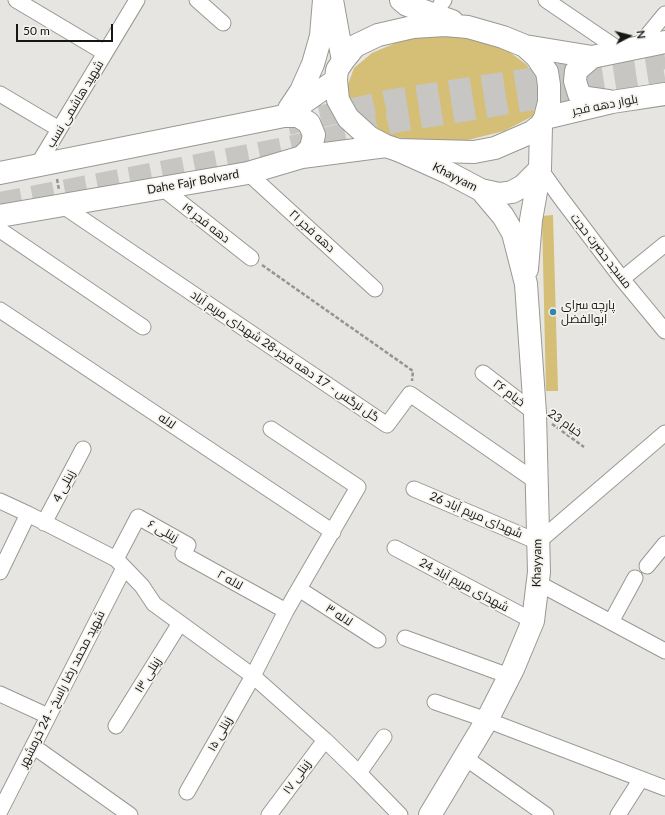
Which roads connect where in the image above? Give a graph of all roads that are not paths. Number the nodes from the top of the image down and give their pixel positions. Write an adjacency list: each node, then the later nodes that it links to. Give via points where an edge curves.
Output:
1 (16, 0): 14 (street)
2 (137, 0): 14 (street, شهید هاشمی نسب)
3 (197, 0): 9 (street)
4 (324, 0): 20 (main road, via 321,36 313,64 301,91)
5 (332, 0): 16 (main road, Khayyam)
6 (401, 0): 10 (main road, via 407,5)
7 (553, 2): 13 (street)
8 (665, 14): 13 (street)
9 (223, 23)
10 (468, 27): 12 (main road); 16 (main road, via 413,27 378,35 355,46)
11 (665, 42): 13 (main road)
12 (525, 46): 15 (main road); 21 (main road, Khayyam, via 547,72 549,102)
13 (629, 50): 15 (main road)
14 (106, 52): 22 (street, شهید هاشمی نسب)
15 (592, 57): 19 (main road, via 576,71 575,81 579,94 587,98)
16 (339, 70): 20 (main road); 23 (main road, Khayyam, via 338,100 348,118 369,137)
17 (0, 94): 22 (street)
18 (665, 94): 19 (main road, بلوار دهه فجر)
19 (612, 102): 21 (main road, بلوار دهه فجر)
20 (284, 116): 24 (main road, via 298,116 309,123 314,135 312,148); 25 (main road)
21 (543, 122): 23 (main road, بلوار دهه فجر, via 532,132 513,141 474,152); 26 (main road, Khayyam)
22 (59, 129): 25 (street, شهید هاشمی نسب)
23 (392, 148): 24 (main road, Dahe Fajr Bolvard); 30 (main road, Khayyam)
24 (302, 157): 28 (main road, Dahe Fajr Bolvard)
25 (45, 164): 27 (main road)
26 (540, 169): 30 (main road, via 523,186 512,192 499,194); 35 (street, مسجد حضرت حجت); 36 (main road, Khayyam, via 531,220)
27 (0, 173)
28 (248, 173): 29 (main road, Dahe Fajr Bolvard); 37 (street, دهه فجر ۲۱)
29 (161, 188): 31 (main road, Dahe Fajr Bolvard); 34 (street, دهه فجر ۱۹)
30 (481, 190): 36 (main road, Khayyam, via 503,216 513,233)
31 (63, 206): 32 (main road, Dahe Fajr Bolvard); 46 (street, گل نرگس - 17 دهه فجر-28 شهدای مریم آباد, via 387,425 410,394)
32 (3, 226): 39 (street)
33 (665, 244): 35 (street)
34 (251, 258)
35 (622, 279): 40 (street, مسجد حضرت حجت)
36 (526, 284): 42 (main road, Khayyam)
37 (375, 289)
38 (0, 310): 51 (street, لاله)
39 (143, 326)
40 (665, 331)
41 (483, 373): 42 (street, خیام ۲۶)
42 (535, 413): 46 (main road, Khayyam)
43 (271, 429): 51 (street, via 358,487)
44 (665, 433): 52 (street)
45 (84, 449): 50 (street, زینلی 4)
46 (537, 482): 52 (main road, Khayyam)
47 (414, 488): 52 (street, 26 شهدای مریم آباد)
48 (0, 501): 49 (street)
49 (28, 514): 50 (street); 58 (street)
50 (44, 523): 56 (street)
51 (333, 532): 61 (street)
52 (538, 542): 60 (main road, Khayyam)
53 (665, 544): 57 (street)
54 (188, 545): 56 (street, زینلی ۶, via 138,517); 62 (street, لاله ۲, via 183,554)
55 (395, 548): 63 (street, 24 شهدای مریم آباد)
56 (120, 563): 65 (street, via 142,586 154,604); 73 (street, شهید محمد رضا راسخ - 24 خرمشهر)
57 (647, 566)
58 (0, 572)
59 (635, 578): 64 (street)
60 (538, 583): 63 (main road, Khayyam); 64 (street)
61 (299, 589): 62 (street); 67 (street, لاله ۳)
62 (286, 611): 69 (street)
63 (533, 621): 70 (main road, Khayyam)
64 (611, 622): 68 (street)
65 (180, 623): 69 (street); 75 (street, زینلی ۱۳)
66 (405, 638): 70 (street)
67 (378, 640)
68 (665, 651)
69 (253, 676): 77 (street); 83 (street, زینلی ۱۵)
70 (509, 676): 74 (main road, Khayyam)
71 (0, 694): 73 (street)
72 (435, 702): 74 (street)
73 (48, 716): 78 (street, شهید محمد رضا راسخ - 24 خرمشهر)
74 (487, 720): 79 (main road, Khayyam); 81 (street)
75 (116, 726)
76 (384, 738): 80 (street)
77 (324, 740): 80 (street); 87 (street, زینلی ۱۷)
78 (33, 746): 84 (street, شهید محمد رضا راسخ - 24 خرمشهر); 86 (street)
79 (464, 757): 89 (main road, Khayyam); 90 (street)
80 (359, 773): 88 (street)
81 (641, 779): 82 (street); 91 (street)
82 (665, 788)
83 (187, 792)
84 (2, 804): 85 (street)
85 (7, 815)
86 (130, 815)
87 (270, 815)
88 (400, 815)
89 (430, 815)
90 (546, 815)
91 (618, 815)

